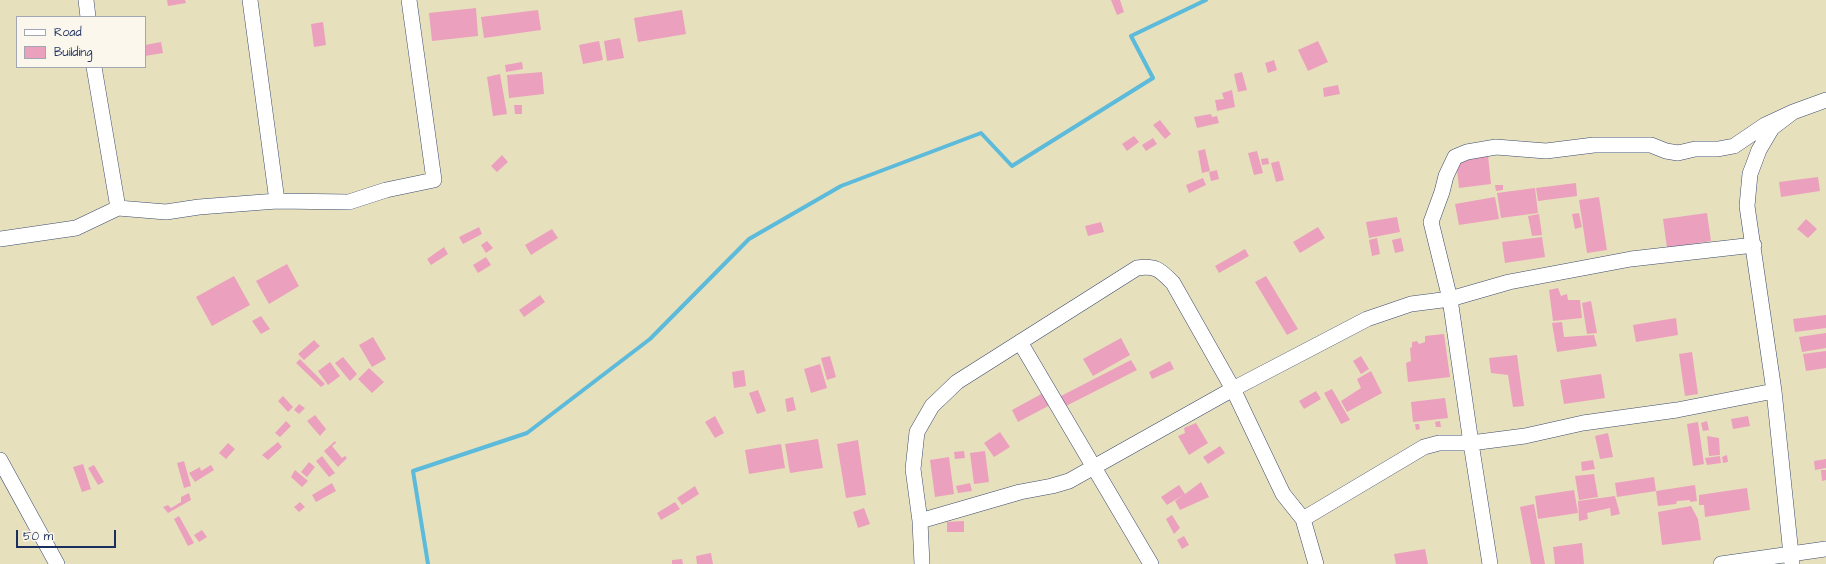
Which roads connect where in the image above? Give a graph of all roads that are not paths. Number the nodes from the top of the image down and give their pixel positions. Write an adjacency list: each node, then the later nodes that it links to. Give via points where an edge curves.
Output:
1 (86, 0): 4 (street)
2 (250, 0): 8 (street)
3 (412, 1): 8 (street, via 434,180 386,190 349,202)
4 (88, 16)
5 (94, 68): 9 (street)
6 (1826, 100): 7 (street)
7 (1794, 112): 11 (street, via 1772,128 1759,150 1750,174 1747,206); 12 (street, via 1765,124 1734,146 1718,149 1678,152 1666,151 1651,145 1601,145 1546,152 1496,147 1467,152 1455,157 1431,222)
8 (277, 201): 9 (street, via 166,212)
9 (118, 208): 10 (street, via 76,228)
10 (0, 239)
11 (1754, 245): 12 (street, via 1631,260 1509,282); 15 (street)
12 (1450, 300): 14 (street, via 1411,304 1367,318); 16 (street)
13 (1020, 342): 14 (street, via 1137,268 1149,266 1160,270 1173,283); 18 (street); 20 (street, via 957,382 932,406 917,432 913,468)
14 (1233, 389): 18 (street); 19 (street, via 1283,494)
15 (1774, 391): 16 (street, via 1678,410 1583,423 1525,436); 22 (street)
16 (1471, 443): 19 (street, via 1439,443 1424,447); 27 (street)
17 (0, 460): 23 (street)
18 (1095, 468): 20 (street, via 1069,481 1020,492); 25 (street)
19 (1303, 519): 26 (street)
20 (920, 521): 24 (street)
21 (1826, 549): 22 (street)
22 (1791, 559): 28 (street)
23 (56, 564)
24 (922, 564)
25 (1151, 564)
26 (1316, 564)
27 (1490, 564)
28 (1721, 564)

